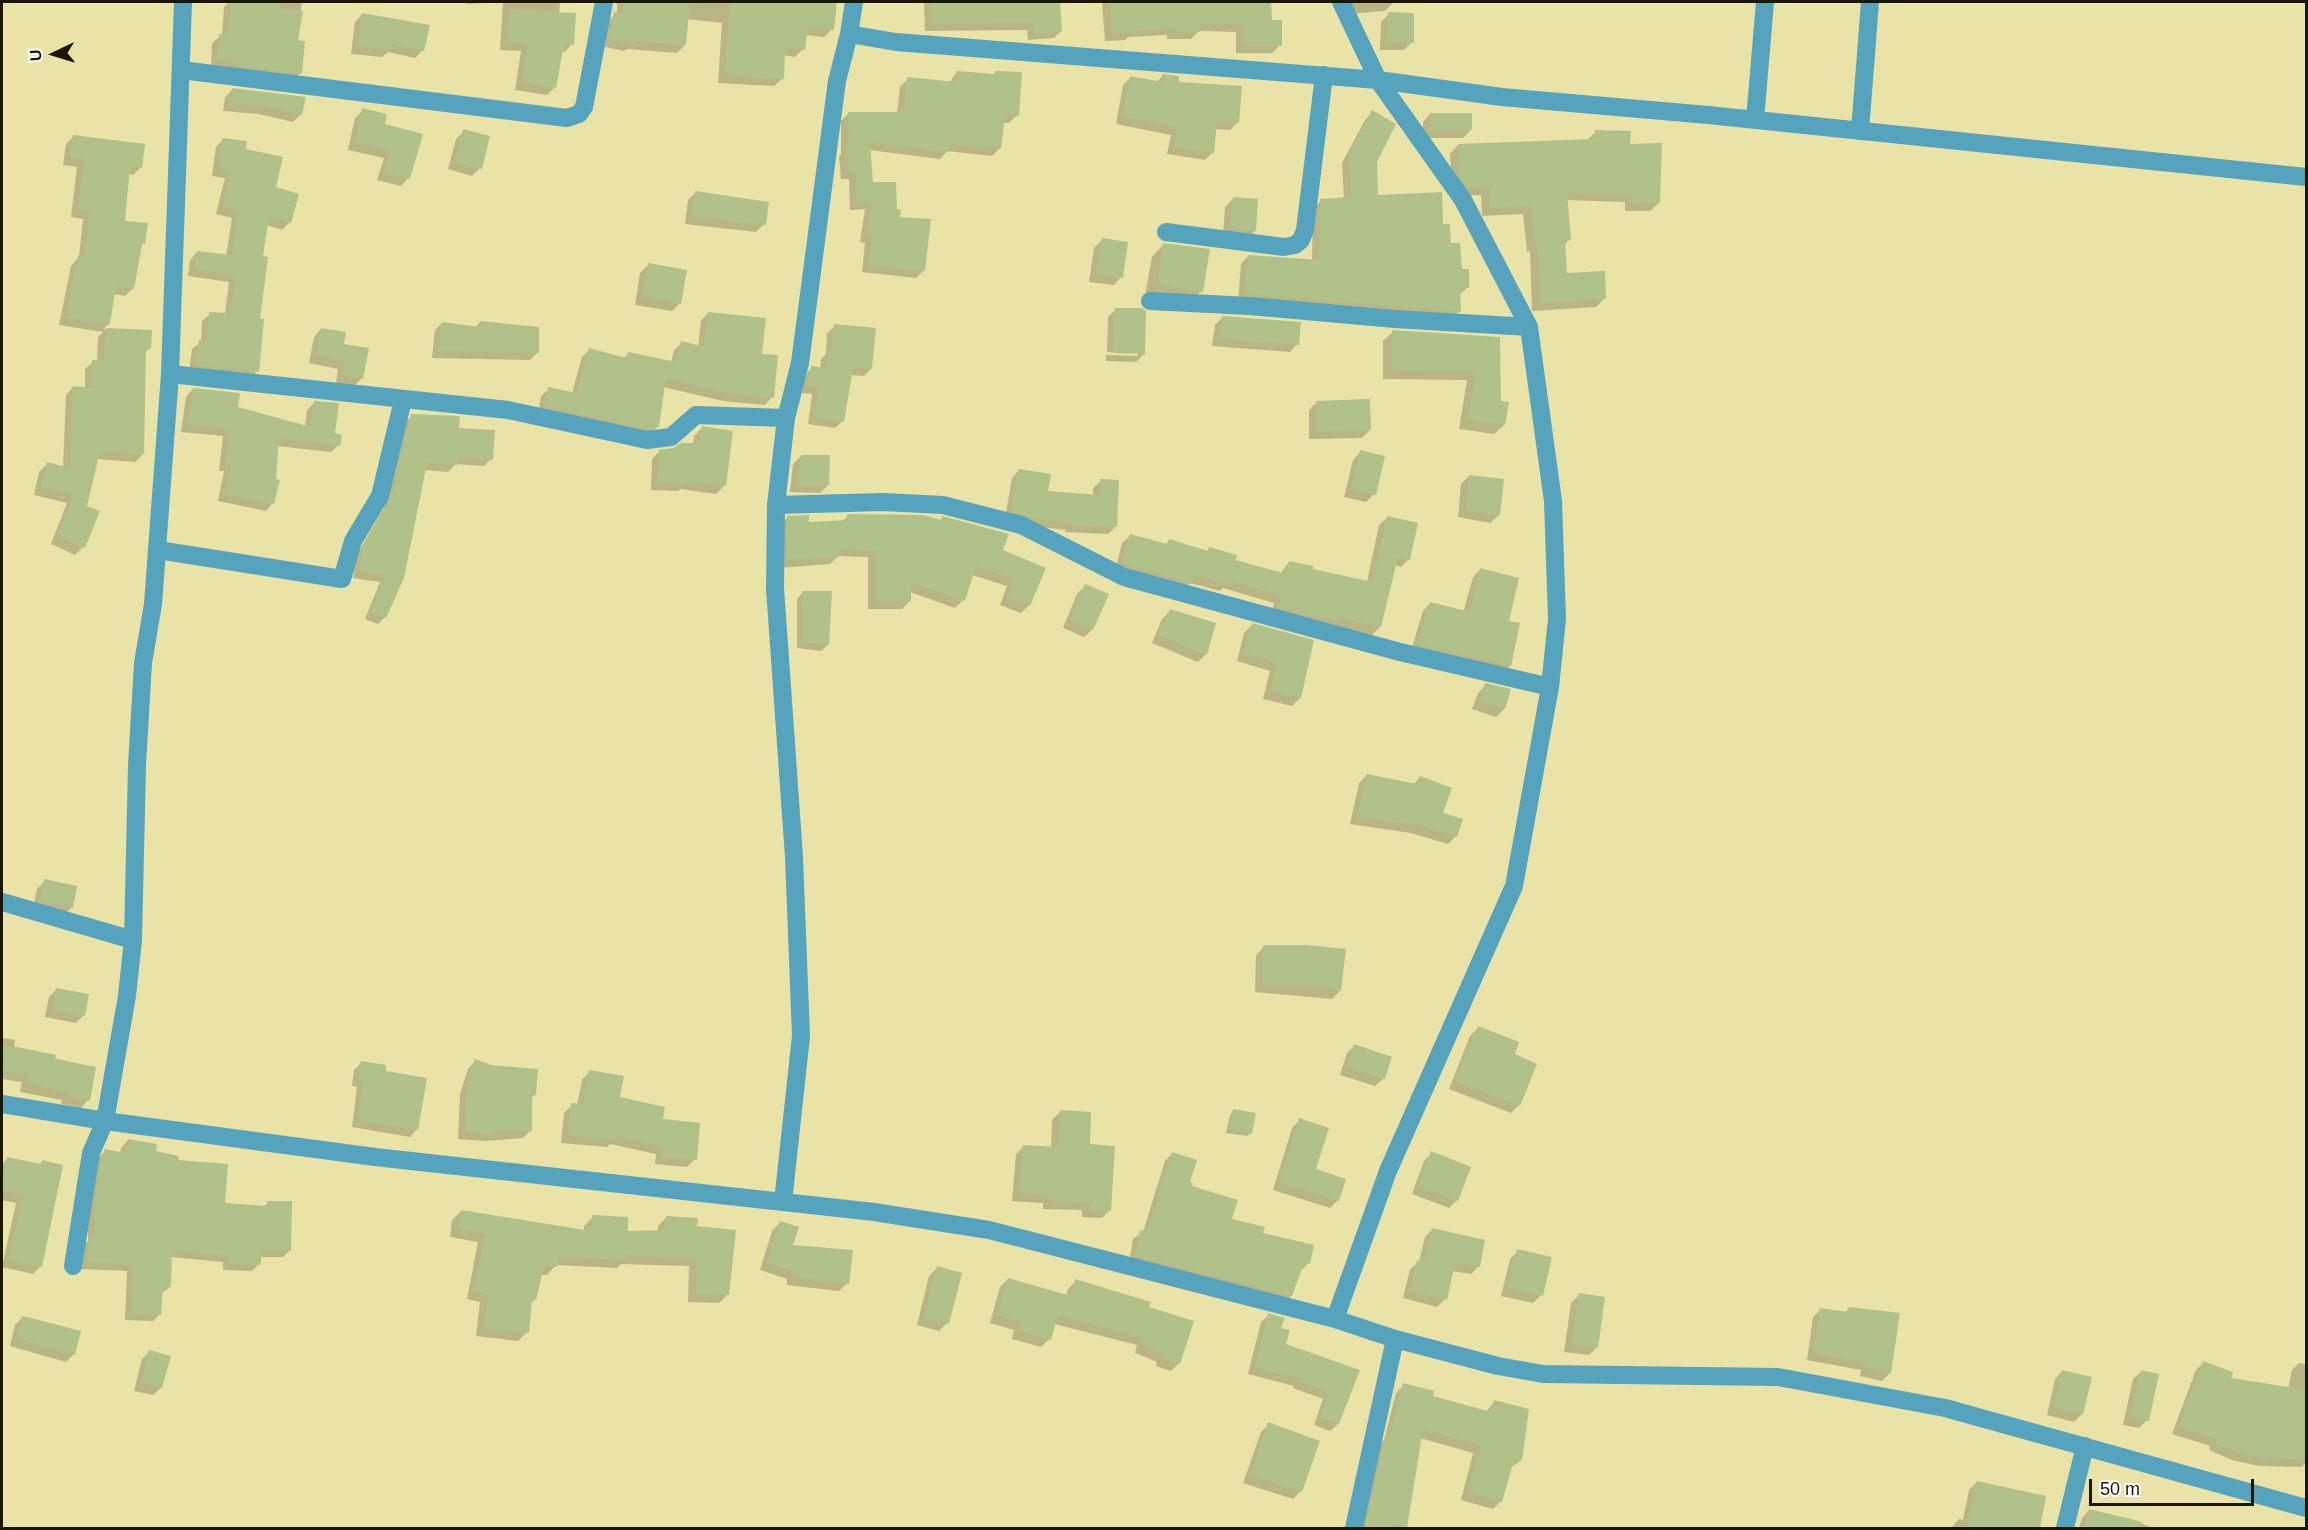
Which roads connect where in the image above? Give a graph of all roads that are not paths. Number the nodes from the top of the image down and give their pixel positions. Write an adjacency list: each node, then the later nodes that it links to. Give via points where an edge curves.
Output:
1 (183, 2): 8 (street)
2 (604, 2): 8 (street, via 584,107 579,114 567,118)
3 (854, 2): 7 (street)
4 (1341, 2): 10 (street)
5 (1765, 2): 11 (street)
6 (1870, 2): 12 (street)
7 (849, 34): 9 (street, via 896,42); 19 (street, via 832,116 800,363)
8 (181, 70): 17 (street)
9 (1324, 75): 10 (street); 14 (street, via 1301,240 1284,247)
10 (1378, 80): 11 (street, via 1502,97); 16 (street, via 1463,200)
11 (1755, 120): 12 (street)
12 (1860, 131): 13 (street)
13 (2307, 177)
14 (1167, 232)
15 (1150, 302): 16 (street)
16 (1529, 327): 22 (street, via 1553,501 1557,619)
17 (171, 374): 18 (street); 21 (street)
18 (403, 400): 19 (street, via 508,410 647,440 671,437 696,416); 21 (street, via 380,496 353,541 342,579)
19 (786, 418): 20 (street)
20 (776, 505): 22 (street, via 942,505 1021,525 1124,577 1401,652); 27 (street, via 775,588 794,857 801,1036)
21 (158, 550): 24 (street, via 142,674)
22 (1550, 687): 29 (street, via 1514,886 1388,1171)
23 (2, 902): 24 (street)
24 (133, 940): 26 (street)
25 (2, 1104): 26 (street)
26 (105, 1121): 27 (street, via 375,1157); 28 (street, via 91,1153)
27 (783, 1202): 29 (street, via 989,1230)
28 (73, 1266)
29 (1335, 1319): 30 (street)
30 (1395, 1339): 31 (street, via 1542,1374 1778,1377 1945,1408); 33 (street)
31 (2085, 1446): 32 (street); 34 (street)
32 (2307, 1508)
33 (1354, 1528)
34 (2065, 1528)

